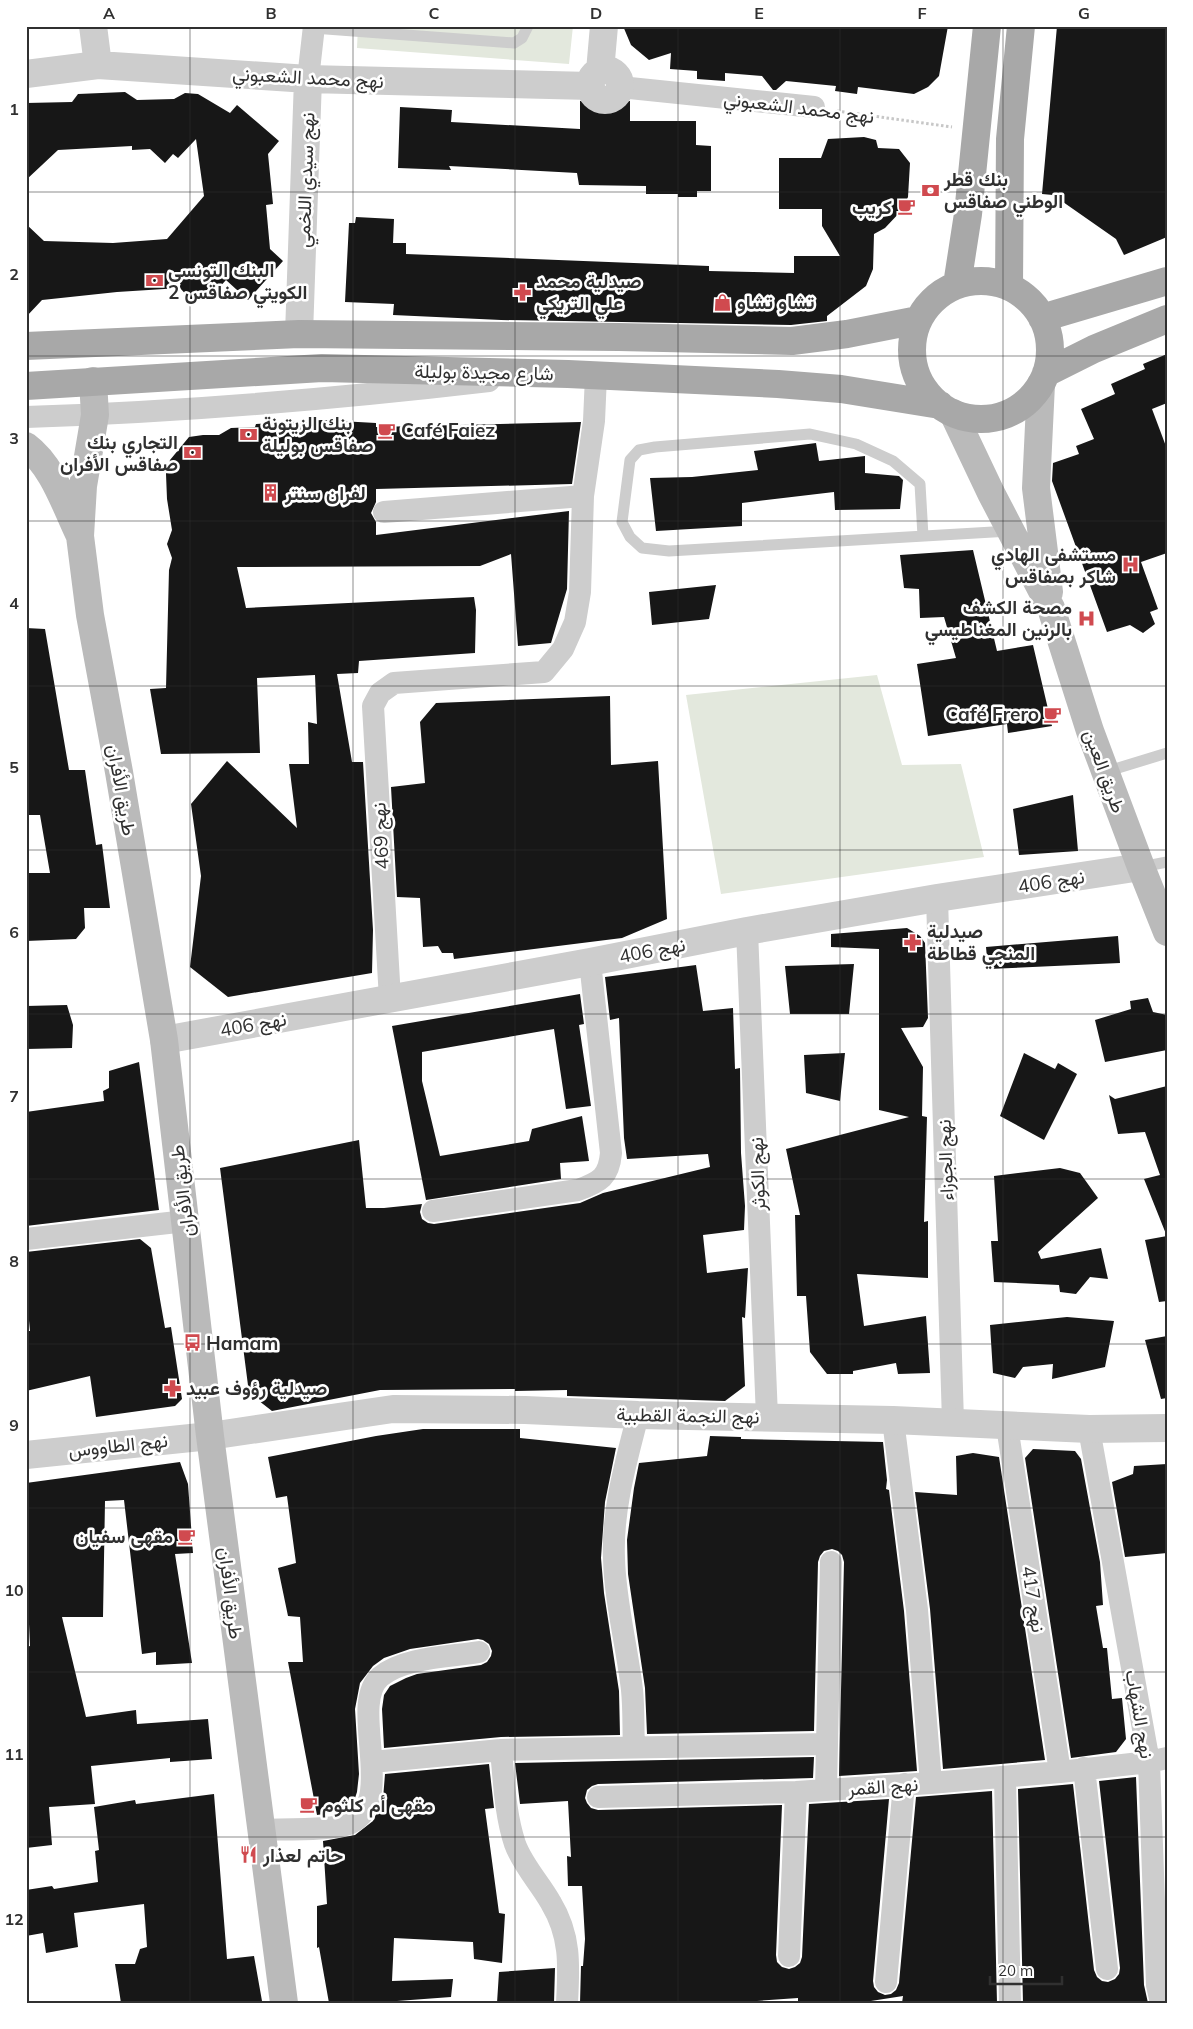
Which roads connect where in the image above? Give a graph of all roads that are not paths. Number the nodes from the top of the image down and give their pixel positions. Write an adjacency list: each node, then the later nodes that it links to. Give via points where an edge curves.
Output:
1 (93, 26): 7 (street)
2 (528, 26): 6 (lane, via 522,38 514,43)
3 (604, 26): 10 (street)
4 (987, 26): 13 (main road)
5 (1021, 26): 14 (main road, via 1010,139)
6 (313, 27): 9 (street, نهج سيدي اللخمي)
7 (98, 65): 8 (street, نهج محمد الشعبوني); 9 (street, نهج محمد الشعبوني)
8 (26, 74)
9 (308, 79): 10 (street, نهج محمد الشعبوني); 19 (street, نهج سيدي اللخمي)
10 (604, 81): 11 (street, نهج محمد الشعبوني)
11 (814, 107)
12 (1167, 281): 15 (main road)
13 (958, 284): 14 (main road, via 992,281); 17 (main road, via 928,305)
14 (1009, 286): 15 (main road, via 1034,305)
15 (1042, 318): 24 (main road, via 1050,354)
16 (1167, 319): 20 (main road)
17 (918, 320): 19 (main road, شارع مجيدة بوليلة, via 792,341 619,336); 27 (main road, via 912,338 917,376 926,392)
18 (1167, 329): 20 (lane)
19 (299, 334): 21 (main road, شارع مجيدة بوليلة)
20 (1121, 339): 24 (main road, via 1094,349)
21 (26, 346)
22 (568, 374): 23 (main road, شارع مجيدة بوليلة); 25 (main road, شارع مجيدة بوليلة, via 322,368); 28 (street, via 327,398)
23 (596, 376): 27 (main road, شارع مجيدة بوليلة, via 841,389); 31 (street, via 594,421)
24 (1044, 378): 27 (main road, via 1031,397 1003,415 970,418); 36 (main road, طريق العين, via 1036,488)
25 (93, 382): 26 (main road, شارع مجيدة بوليلة); 28 (main road, طريق الأفران)
26 (26, 386)
27 (947, 409): 33 (main road, طريق العين)
28 (95, 414): 29 (street); 34 (main road, طريق الأفران, via 83,486)
29 (26, 417)
30 (26, 446): 34 (main road, via 52,476)
31 (583, 496): 32 (street); 44 (street, نهج 469, via 580,592 575,622 563,649 544,672 394,683 380,693 373,706)
32 (384, 512)
33 (1012, 531): 35 (lane); 36 (main road, طريق العين)
34 (80, 536): 45 (main road, طريق الأفران, via 90,615)
35 (923, 536): 35 (lane, via 669,551 642,548 630,537 622,522 630,460 639,450 655,447 810,434 856,444 893,461 920,484)
36 (1051, 608): 38 (main road, طريق العين)
37 (1167, 753): 38 (lane)
38 (1106, 772): 39 (main road, طريق العين)
39 (1154, 865): 40 (street, نهج 406); 42 (main road, طريق العين)
40 (937, 898): 41 (street, نهج 406); 52 (street, نهج الجوزاء)
41 (747, 931): 43 (street, نهج 406); 50 (street, نهج الكوثر)
42 (1167, 932)
43 (590, 962): 44 (street, نهج 406); 46 (street, via 611,1152 610,1167 604,1177 578,1190)
44 (390, 998): 45 (street, نهج 406)
45 (164, 1040): 47 (main road, طريق الأفران)
46 (433, 1211)
47 (186, 1221): 48 (street); 56 (main road, طريق الأفران)
48 (26, 1239)
49 (638, 1415): 50 (street, نهج النجمة القطبية); 56 (street, نهج النجمة القطبية, via 393,1409); 61 (street, via 622,1480 614,1557 618,1606 632,1691)
50 (767, 1417): 51 (street, نهج النجمة القطبية)
51 (893, 1420): 52 (street, نهج النجمة القطبية); 68 (street, via 916,1610)
52 (953, 1422): 53 (street, نهج النجمة القطبية)
53 (1007, 1426): 55 (street, نهج النجمة القطبية); 66 (street, نهج 417)
54 (1167, 1428): 55 (street, نهج النجمة القطبية)
55 (1089, 1429): 63 (street, نهج الشهاب)
56 (210, 1436): 57 (street, نهج الطاووس); 73 (main road, طريق الأفران)
57 (26, 1455)
58 (831, 1562): 60 (street)
59 (479, 1652): 64 (street, via 412,1662 379,1678 370,1691 368,1703)
60 (827, 1744): 61 (street); 70 (street)
61 (634, 1747): 62 (street)
62 (501, 1750): 64 (street); 78 (street, via 507,1808 516,1845 563,1926 569,1957)
63 (1158, 1760): 65 (street, نهج القمر); 80 (street, نهج الشهاب, via 1157,1985)
64 (372, 1762): 73 (street, via 370,1798 364,1812 352,1822 338,1827)
65 (1084, 1768): 66 (street, نهج القمر); 75 (street)
66 (1060, 1772): 67 (street, نهج القمر)
67 (1005, 1777): 68 (street, نهج القمر); 79 (street)
68 (931, 1783): 69 (street, نهج القمر)
69 (904, 1784): 70 (street, نهج القمر); 76 (street)
70 (826, 1790): 71 (street, نهج القمر)
71 (796, 1792): 72 (street, نهج القمر); 74 (street)
72 (598, 1797)
73 (260, 1830): 77 (main road, طريق الأفران)
74 (789, 1956)
75 (1107, 1969)
76 (886, 1982)
77 (284, 2003)
78 (567, 2003)
79 (1010, 2003)
80 (1161, 2003)

